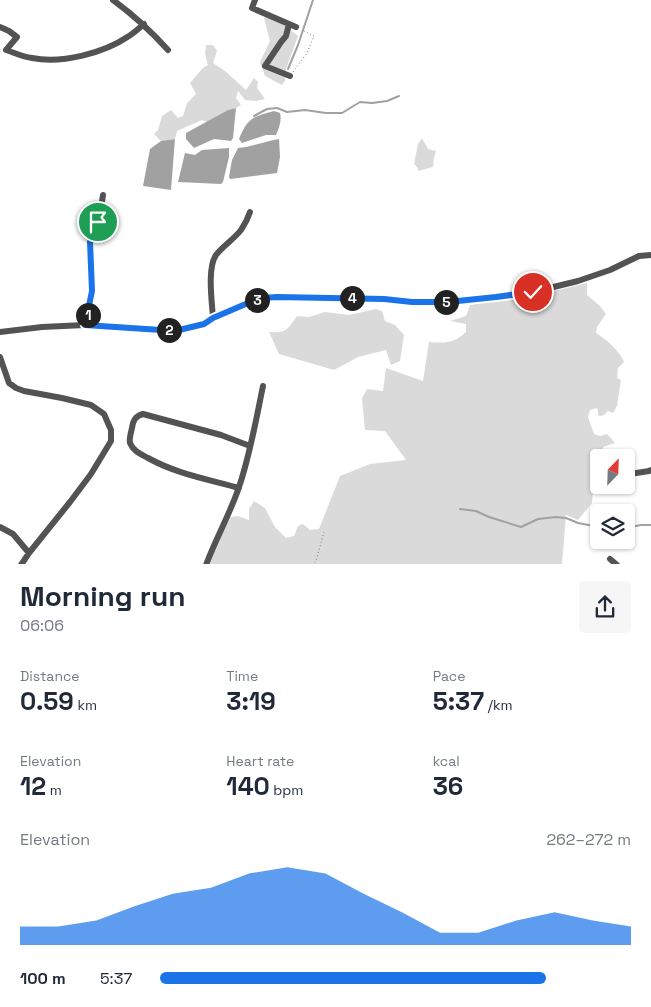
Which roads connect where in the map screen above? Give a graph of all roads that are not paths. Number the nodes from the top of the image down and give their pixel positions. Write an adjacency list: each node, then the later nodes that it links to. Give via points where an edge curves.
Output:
1 (113, 0): 3 (street)
2 (255, 0): 4 (street, via 252,8)
3 (144, 24): 5 (street, via 116,43 86,54 54,60 32,58 6,50 16,36); 7 (street)
4 (288, 24): 6 (street); 8 (street, via 286,36 265,66)
5 (0, 27)
6 (296, 27)
7 (168, 50)
8 (290, 76)
9 (103, 195): 13 (street, via 90,242 92,291)
10 (250, 212): 12 (street, via 242,228 214,261 210,276)
11 (651, 255): 12 (street, via 639,256 578,281 533,292 448,302 262,298)
12 (213, 318): 13 (street, via 204,324 179,330)
13 (85, 325): 14 (street)
14 (0, 332)
15 (0, 357): 22 (street, via 10,383 16,388 91,405 104,414 111,430 111,441 90,474)
16 (263, 386): 17 (street)
17 (250, 446): 20 (street); 20 (street, via 143,414 134,420 130,434 131,444 137,452 163,466)
18 (651, 470): 19 (street)
19 (635, 473)
20 (239, 488): 25 (street)
21 (0, 527): 22 (street, via 13,534)
22 (28, 553): 24 (street)
23 (610, 559): 26 (street)
24 (21, 564)
25 (206, 564)
26 (617, 564)

